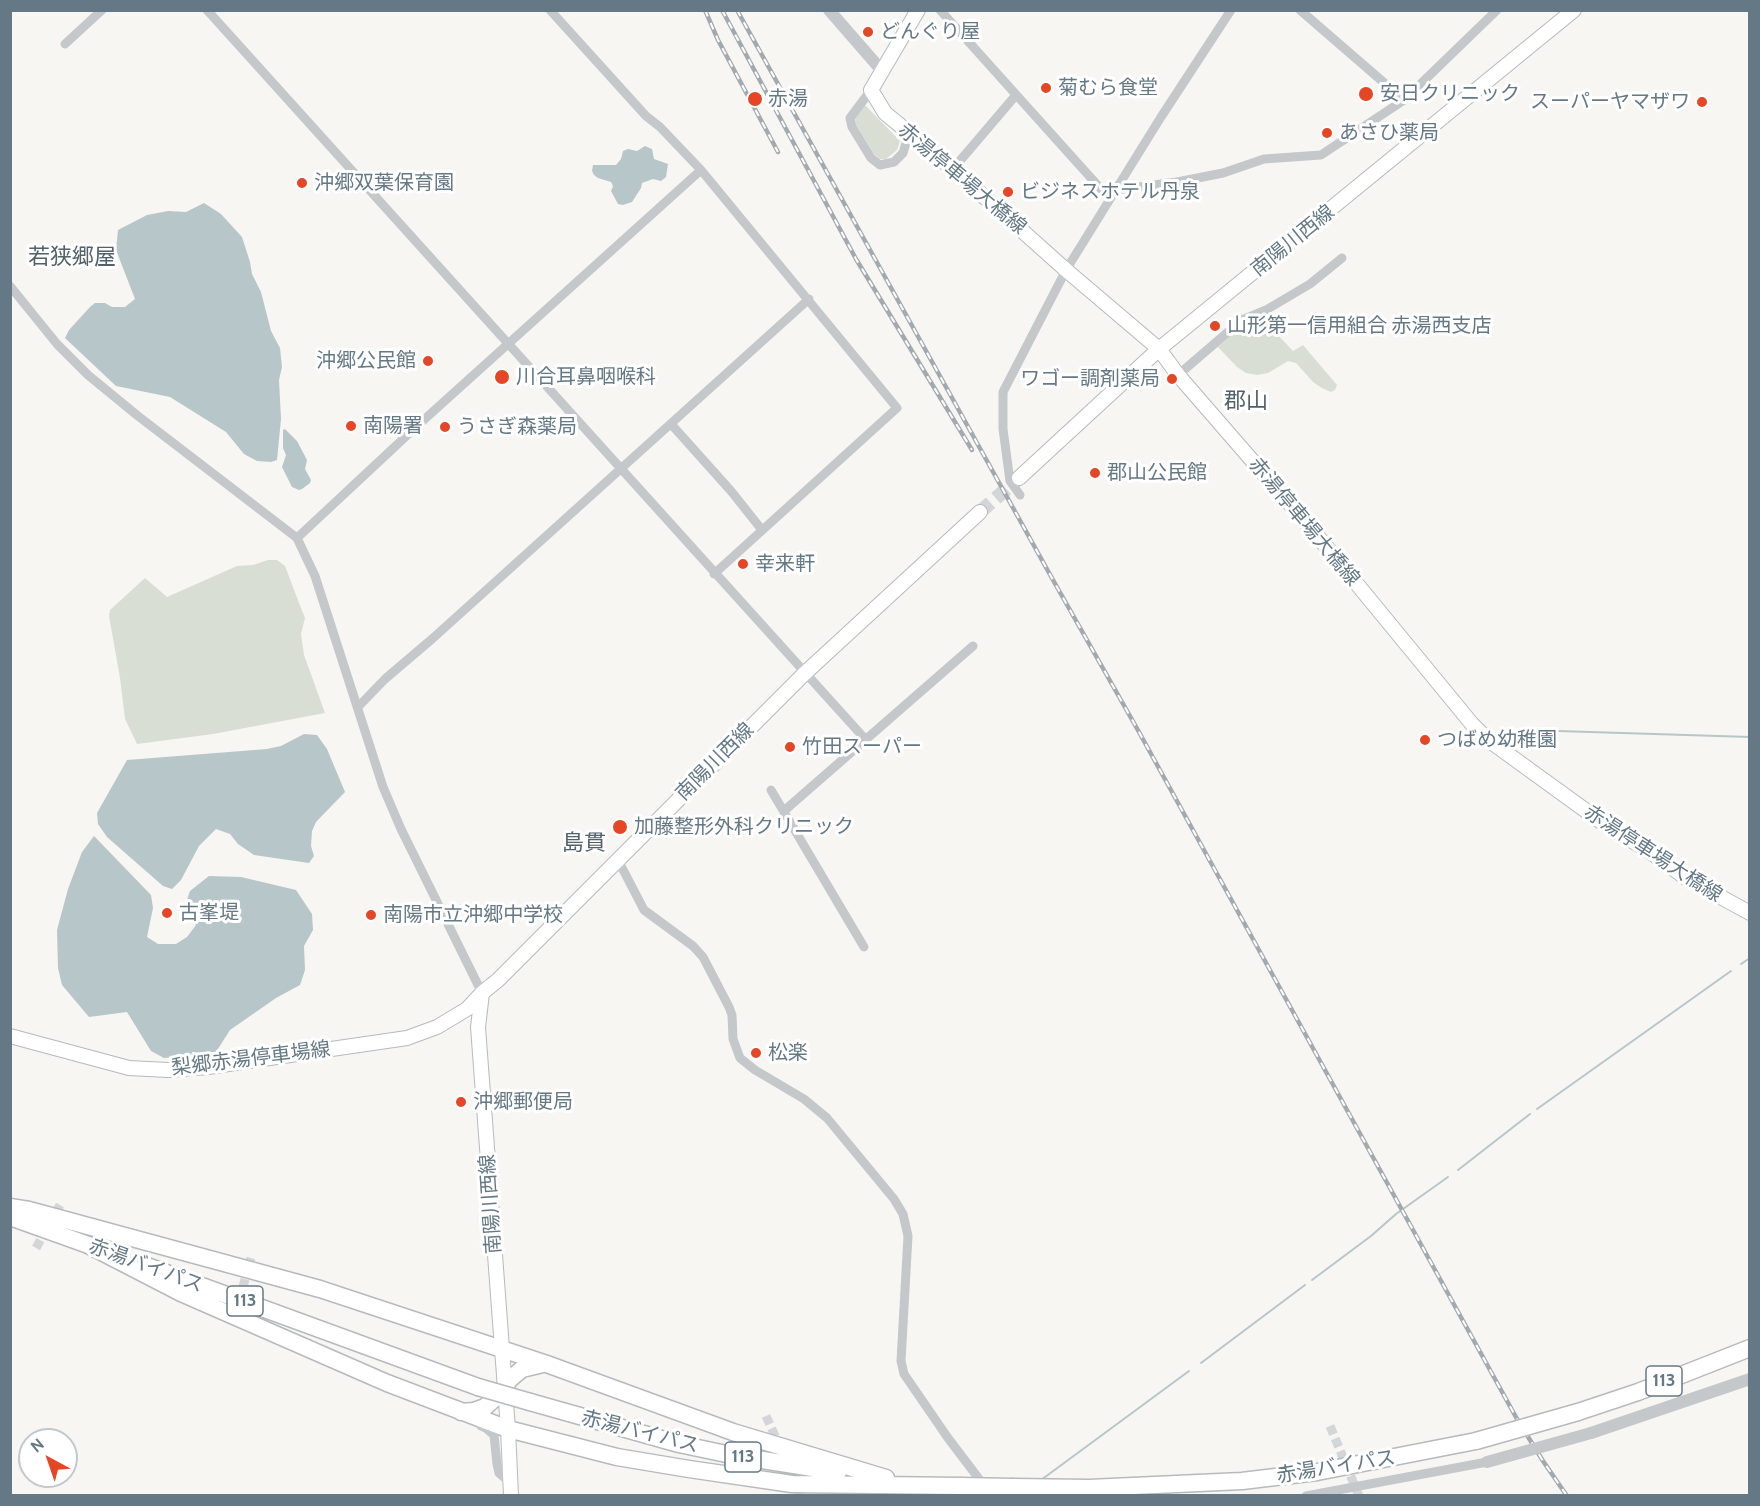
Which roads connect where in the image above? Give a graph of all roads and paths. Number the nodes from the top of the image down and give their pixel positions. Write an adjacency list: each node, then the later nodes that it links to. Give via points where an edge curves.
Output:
1 (102, 10): 11 (street)
2 (207, 10): 24 (street)
3 (550, 10): 18 (street, via 646,117 660,126)
4 (829, 10): 12 (street)
5 (918, 10): 12 (main road)
6 (940, 10): 14 (street)
7 (1231, 10): 19 (street)
8 (1300, 10): 15 (street)
9 (1497, 10): 15 (street)
10 (1574, 10): 25 (main road, 南陽川西線)
11 (65, 44)
12 (883, 72): 13 (main road)
13 (871, 90): 16 (main road, 赤湯停車場大橋線, via 885,113); 16 (street, via 850,118 871,158 880,165 894,162 903,153)
14 (1016, 95): 17 (street); 19 (street)
15 (1404, 100): 19 (street, via 1321,155 1264,159 1211,175)
16 (909, 133): 17 (main road, 赤湯停車場大橋線)
17 (953, 169): 21 (main road, 赤湯停車場大橋線)
18 (701, 170): 23 (street); 24 (street)
19 (1112, 194): 21 (street)
20 (1342, 258): 26 (street, via 1310,284 1242,320)
21 (1066, 270): 25 (main road, 赤湯停車場大橋線); 30 (street, via 1003,392 1011,481)
22 (10, 286): 33 (street, via 88,375)
23 (809, 299): 27 (street); 32 (street, via 897,408)
24 (508, 344): 28 (street); 33 (street)
25 (1159, 349): 26 (main road, 赤湯停車場大橋線); 29 (main road, 南陽川西線)
26 (1178, 375): 42 (main road, 赤湯停車場大橋線, via 1487,739 1607,826)
27 (670, 424): 28 (street); 32 (street)
28 (620, 468): 34 (street); 37 (street)
29 (1018, 478)
30 (1020, 495)
31 (980, 512): 36 (main road, 南陽川西線)
32 (762, 530): 34 (street)
33 (297, 538): 37 (street, via 315,576)
34 (714, 574): 36 (street)
35 (973, 646): 38 (street)
36 (804, 674): 38 (street); 41 (main road, 南陽川西線)
37 (358, 707): 44 (street, via 383,787 401,829)
38 (866, 741): 40 (street)
39 (771, 790): 40 (street)
40 (785, 810): 43 (street)
41 (618, 860): 44 (main road, 南陽川西線); 61 (street, via 644,910 704,957 732,1016 733,1039 741,1058 827,1118 894,1198 908,1236 901,1361 904,1374)
42 (1749, 914)
43 (864, 947)
44 (482, 993): 45 (main road, 梨郷赤湯停車場線, via 452,1019 407,1038 208,1067 129,1068); 50 (main road, 南陽川西線, via 478,1026)
45 (10, 1036)
46 (10, 1207): 50 (highway, via 320,1289)
47 (10, 1217): 48 (highway, 赤湯バイパス / 113)
48 (86, 1244): 55 (highway, via 181,1293); 58 (highway, 赤湯バイパス / 113, bridge, via 478,1387 679,1444)
49 (1749, 1348): 59 (highway, 赤湯バイパス / 113, bridge, via 1578,1412 1476,1441 1317,1472 1242,1481 1089,1488)
50 (501, 1349): 51 (highway); 53 (main road, 南陽川西線)
51 (544, 1363): 53 (highway, via 522,1369); 58 (highway, via 733,1432)
52 (1749, 1379): 57 (street, bridge, via 1591,1433)
53 (504, 1390): 55 (highway, via 485,1407); 56 (main road, 南陽川西線)
54 (414, 1402): 60 (street, via 486,1428 494,1435 499,1473)
55 (461, 1412): 56 (highway)
56 (508, 1429): 59 (highway, via 617,1456 792,1484); 60 (main road, 南陽川西線)
57 (1487, 1462): 62 (street)
58 (886, 1478): 59 (highway, 赤湯バイパス / 113)
59 (961, 1486)
60 (511, 1489)
61 (992, 1496)
62 (1306, 1496)

